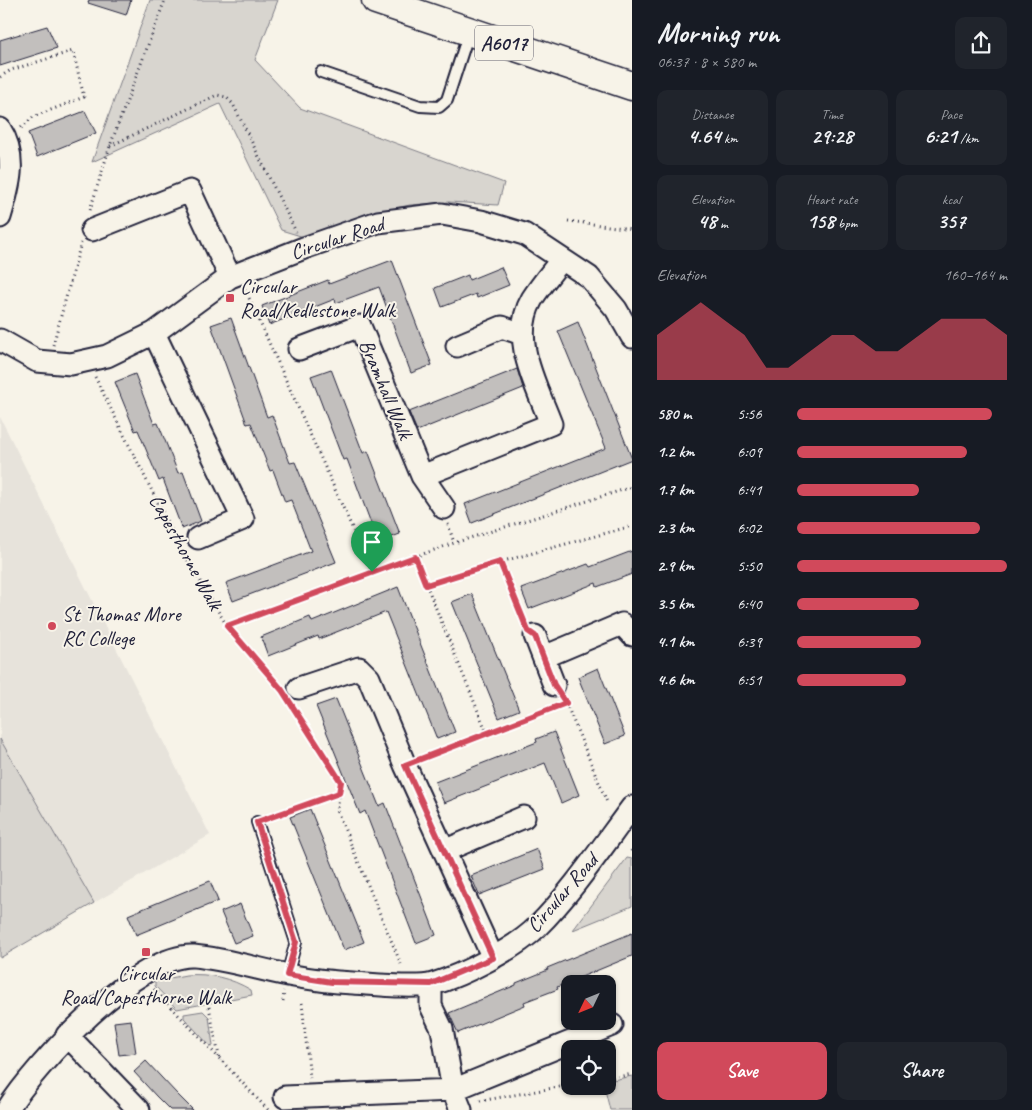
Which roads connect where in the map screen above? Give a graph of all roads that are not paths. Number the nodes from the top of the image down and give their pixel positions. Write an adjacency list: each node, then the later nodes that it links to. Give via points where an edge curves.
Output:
1 (384, 1): 2 (highway, A6017)
2 (470, 32): 3 (lane, via 447,100 439,108 420,106); 4 (highway, A6017)
3 (321, 72)
4 (632, 86)
5 (4, 135): 6 (street, via 11,154 10,183)
6 (0, 217)
7 (88, 227): 9 (street, via 190,191)
8 (562, 258): 9 (street, Circular Road, via 524,234 442,214 378,222); 11 (street, via 531,301); 12 (street, Circular Road, via 589,277 616,309)
9 (235, 275): 10 (street, Circular Road)
10 (154, 333): 13 (street, Circular Road, via 107,356 71,364 37,360); 18 (street, Capesthorne Walk, via 243,519)
11 (522, 334): 14 (street, via 502,327); 16 (street, via 524,350 552,424)
12 (632, 337)
13 (0, 340)
14 (457, 346)
15 (299, 349): 16 (street, Bramhall Walk, via 360,326)
16 (422, 476): 17 (street, Bramhall Walk)
17 (444, 508)
18 (198, 538)
19 (632, 635): 21 (street, via 622,624)
20 (535, 636): 21 (street)
21 (544, 657): 22 (street)
22 (554, 685)
23 (289, 692): 27 (street, via 360,668 368,678)
24 (632, 807): 28 (street, Circular Road, via 536,928)
25 (524, 817): 27 (street)
26 (257, 822): 29 (lane, via 296,942)
27 (444, 851): 28 (street)
28 (493, 958): 30 (street, Circular Road)
29 (287, 975): 30 (street, Circular Road, via 332,982); 32 (street, Circular Road, via 235,962 192,956 169,960 140,974)
30 (431, 984): 34 (street, via 431,1006 442,1029)
31 (604, 1030): 34 (street)
32 (68, 1035): 35 (street, Circular Road, via 18,1092); 36 (street)
33 (285, 1097): 34 (street, via 312,1095)
34 (458, 1102)
35 (7, 1110)
36 (139, 1110)

